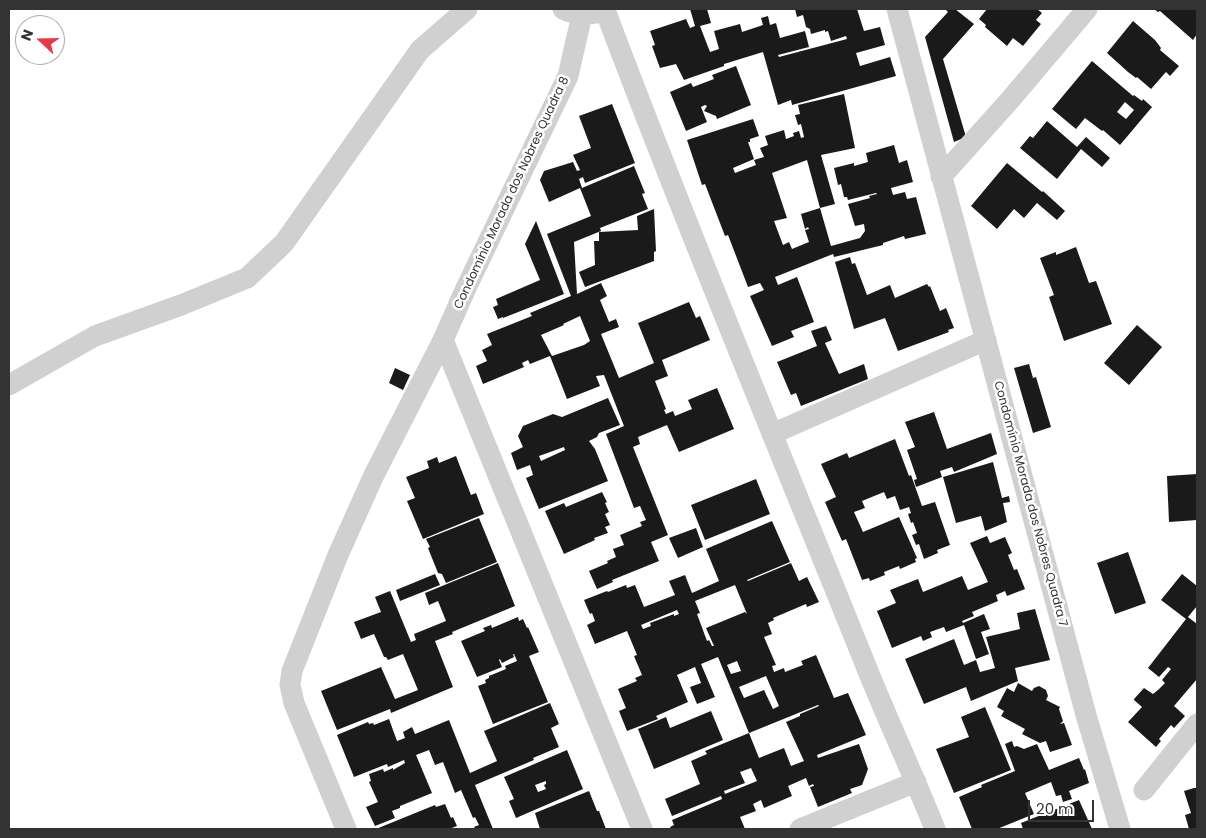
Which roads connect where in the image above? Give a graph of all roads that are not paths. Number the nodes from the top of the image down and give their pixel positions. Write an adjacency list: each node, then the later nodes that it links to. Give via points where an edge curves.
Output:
1 (467, 9): 9 (street, via 420,50 284,243 246,278 95,336)
2 (606, 9): 5 (street, via 596,13); 10 (street, via 665,168)
3 (897, 9): 6 (street, Condomínio Morada dos Nobres Quadra 7)
4 (1087, 9): 6 (street)
5 (573, 12): 7 (street, Condomínio Morada dos Nobres Quadra 8, via 568,76)
6 (942, 177): 8 (street, Condomínio Morada dos Nobres Quadra 7)
7 (442, 340): 14 (street, Condomínio Morada dos Nobres Quadra 8, via 350,528 292,672 290,685 294,703); 15 (street)
8 (986, 340): 10 (street); 18 (street, Condomínio Morada dos Nobres Quadra 7, via 1086,715)
9 (9, 385)
10 (772, 434): 12 (street)
11 (1197, 724): 13 (street)
12 (916, 782): 16 (street); 17 (street)
13 (1144, 790)
14 (346, 829)
15 (642, 829)
16 (800, 829)
17 (935, 829)
18 (1120, 829)

